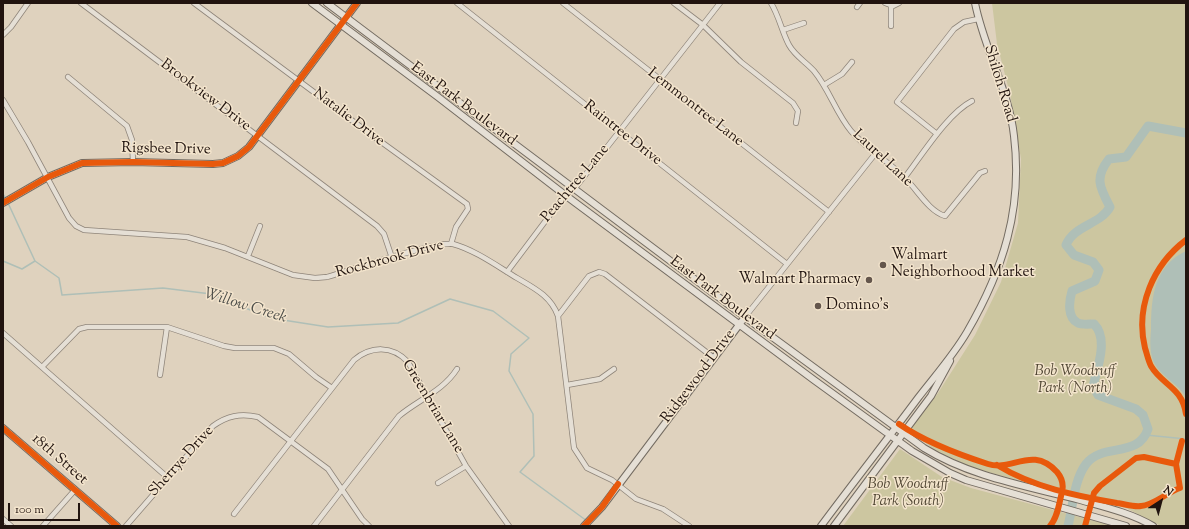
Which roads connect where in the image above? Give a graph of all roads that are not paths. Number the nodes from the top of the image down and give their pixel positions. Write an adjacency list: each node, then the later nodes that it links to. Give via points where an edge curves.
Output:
1 (28, 3): 23 (street)
2 (81, 3): 34 (street, Brookview Drive)
3 (194, 3): 27 (street, Natalie Drive)
4 (312, 3): 19 (main road, East Park Boulevard)
5 (327, 3): 16 (main road, East Park Boulevard)
6 (357, 3): 16 (main road, Rigsbee Drive)
7 (457, 3): 32 (street, Raintree Drive)
8 (563, 3): 26 (street, Lemmontree Lane)
9 (674, 3): 20 (street)
10 (720, 3): 20 (street, Peachtree Lane)
11 (771, 3): 22 (street, Laurel Lane)
12 (885, 3): 15 (street)
13 (899, 3): 15 (street)
14 (975, 3): 17 (main road, Shiloh Road)
15 (891, 5): 21 (street)
16 (346, 18): 19 (main road, Rigsbee Drive); 40 (main road, East Park Boulevard)
17 (978, 19): 33 (street, via 964,22 954,29 898,102); 55 (main road, Shiloh Road, via 1005,91 1014,134 1017,184 1011,229 1000,263 985,297)
18 (804, 23): 22 (street)
19 (341, 25): 27 (main road, Rigsbee Drive); 41 (main road, East Park Boulevard)
20 (703, 25): 26 (street, Peachtree Lane); 31 (street, via 741,62 793,103 798,111)
21 (891, 26)
22 (783, 30): 28 (street, Laurel Lane, via 789,46 814,70)
23 (3, 35)
24 (852, 62): 28 (street, via 842,74)
25 (68, 77): 36 (street, via 127,126 132,140)
26 (660, 80): 32 (street, Peachtree Lane); 43 (street, Lemmontree Lane)
27 (299, 81): 34 (main road, Rigsbee Drive); 45 (street, Natalie Drive, via 467,204 468,208 456,227)
28 (824, 85): 35 (street, Laurel Lane, via 851,131)
29 (3, 100): 38 (street, Rockbrook Drive)
30 (972, 101): 33 (street, via 963,106)
31 (796, 123)
32 (619, 133): 40 (street, Peachtree Lane); 48 (street, Raintree Drive)
33 (938, 134): 39 (street)
34 (258, 136): 36 (main road, Rigsbee Drive, via 238,156 218,164); 47 (street, Brookview Drive, via 377,226 384,234)
35 (875, 154): 39 (street, Laurel Lane); 43 (street, Ridgewood Drive)
36 (133, 162): 38 (main road, Rigsbee Drive, via 82,163)
37 (985, 171): 39 (street, Laurel Lane, via 980,173 945,216 921,196)
38 (48, 177): 42 (main road, Rigsbee Drive); 46 (street, Rockbrook Drive, via 69,218 84,230 187,237)
39 (905, 177)
40 (575, 188): 41 (street, Peachtree Lane); 51 (main road, East Park Boulevard)
41 (565, 195): 49 (street, Peachtree Lane); 52 (main road, East Park Boulevard)
42 (3, 203)
43 (829, 212): 48 (street, Ridgewood Drive)
44 (260, 226): 46 (street)
45 (451, 244): 47 (street, Rockbrook Drive, via 433,246); 49 (street, Rockbrook Drive)
46 (248, 256): 47 (street, Rockbrook Drive, via 293,275 315,278 327,277)
47 (392, 258)
48 (787, 264): 51 (street, Ridgewood Drive)
49 (507, 272): 50 (street, Rockbrook Drive, via 545,295)
50 (558, 316): 56 (street, via 589,276 599,272); 61 (street, Rockbrook Drive)
51 (745, 317): 52 (main road, Ridgewood Drive); 64 (main road, East Park Boulevard)
52 (739, 325): 56 (main road, Ridgewood Drive); 67 (main road, East Park Boulevard)
53 (167, 327): 57 (street, via 79,329); 60 (street); 62 (street, via 224,346 280,350 293,357)
54 (3, 333): 57 (street)
55 (958, 345): 64 (main road, Shiloh Road); 66 (main road, Shiloh Road, via 931,396)
56 (714, 358): 73 (main road, Ridgewood Drive)
57 (42, 367): 71 (street)
58 (457, 369): 63 (street, via 442,387)
59 (614, 369): 61 (street, via 600,379)
60 (160, 375)
61 (567, 385): 73 (street, Rockbrook Drive, via 574,448 578,456 587,468)
62 (332, 388): 63 (street, Greenbriar Lane, via 361,355 368,351 387,349 398,353 408,362); 68 (street, Greenbriar Lane)
63 (428, 396): 70 (street, Greenbriar Lane); 74 (street, via 399,416)
64 (896, 427): 66 (main road, East Park Boulevard); 67 (main road, Shiloh Road)
65 (3, 428): 75 (main road, 18th Street)
66 (904, 433): 69 (main road, Shiloh Road); 90 (main road, East Park Boulevard, via 941,458 979,474 1095,504 1125,513)
67 (890, 435): 69 (main road, East Park Boulevard); 87 (main road, Shiloh Road)
68 (291, 440): 71 (street, Sherrye Drive, via 258,417 245,415 224,418 213,426); 74 (street, Sherrye Drive, via 328,469); 76 (street, Greenbriar Lane)
69 (898, 440): 88 (main road, Shiloh Road); 89 (main road, East Park Boulevard, via 934,464 966,480)
70 (466, 466): 72 (street); 84 (street, Greenbriar Lane)
71 (167, 477): 81 (street, Sherrye Drive)
72 (438, 484)
73 (618, 484): 85 (main road, Ridgewood Drive); 86 (street, Rockbrook Drive, via 636,499 663,510)
74 (342, 490): 82 (street); 83 (street, Sherrye Drive)
75 (74, 491): 79 (street); 80 (main road, 18th Street)
76 (234, 514)
77 (3, 519): 78 (street)
78 (11, 526)
79 (42, 526)
80 (117, 526)
81 (126, 526)
82 (314, 526)
83 (369, 526)
84 (509, 526)
85 (584, 526)
86 (689, 526)
87 (820, 526)
88 (834, 526)
89 (1126, 526)
90 (1153, 526)

